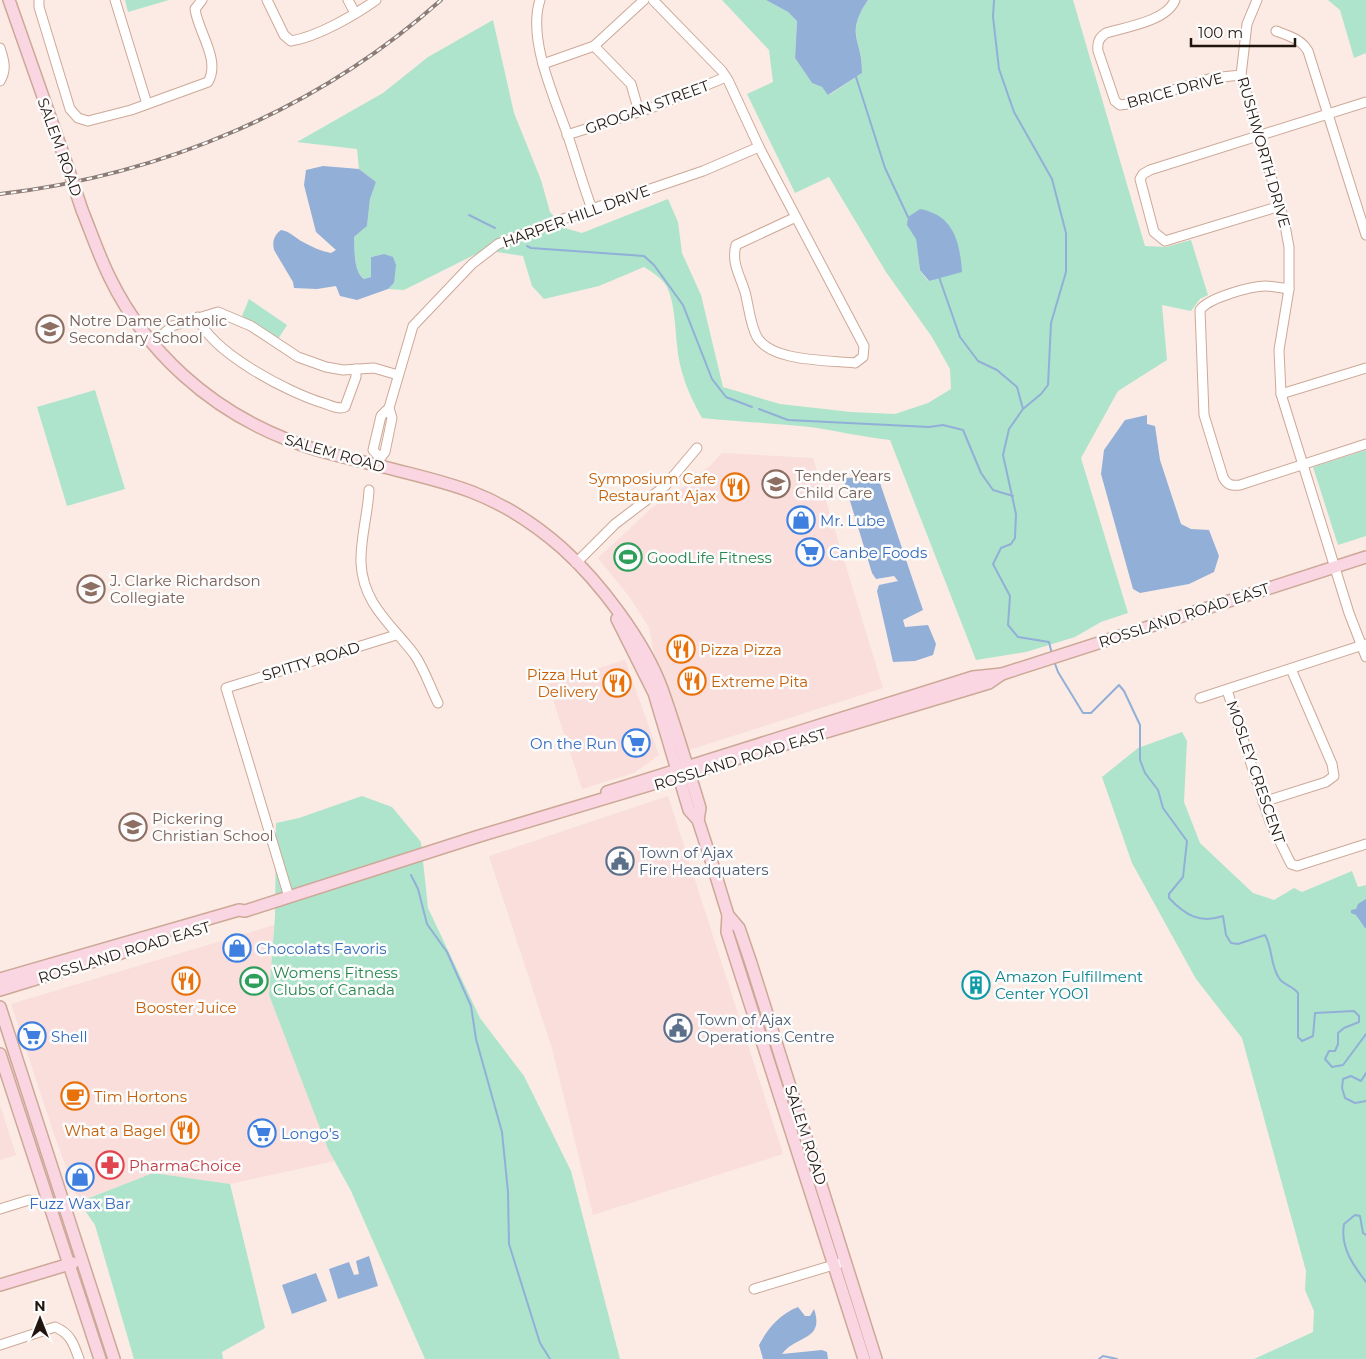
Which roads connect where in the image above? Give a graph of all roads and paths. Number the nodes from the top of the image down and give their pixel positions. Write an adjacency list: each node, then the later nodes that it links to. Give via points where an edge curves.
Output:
1 (9, 0): 34 (main road, SALEM ROAD, bridge, via 82,210 111,280)
2 (39, 0): 22 (street, via 70,109 78,118 88,121)
3 (115, 0): 22 (street)
4 (202, 0): 22 (street, via 195,9 196,20 213,64 212,76 208,82)
5 (267, 0): 13 (street, via 284,34 291,41 302,40)
6 (348, 0): 13 (street)
7 (376, 0): 13 (street)
8 (540, 0): 17 (street, via 536,13)
9 (644, 0): 15 (street)
10 (653, 0): 19 (street)
11 (1175, 0): 18 (street, BRICE DRIVE, via 1164,15 1100,37 1098,51 1115,101 1120,105 1128,104 1212,78)
12 (1257, 0): 18 (street, RUSHWORTH DRIVE, via 1247,24)
13 (355, 12)
14 (1276, 31): 24 (street, via 1305,45)
15 (594, 46): 17 (street); 23 (street, via 631,84)
16 (0, 48): 20 (street, via 4,74)
17 (543, 64): 25 (street, via 547,84)
18 (1241, 75): 26 (street, RUSHWORTH DRIVE)
19 (726, 77): 23 (street, GROGAN STREET); 27 (street)
20 (0, 81)
21 (1366, 102): 24 (street)
22 (147, 104)
23 (639, 112): 25 (street, GROGAN STREET)
24 (1328, 114): 26 (street); 31 (street)
25 (568, 135): 29 (street)
26 (1258, 136): 28 (street, RUSHWORTH DRIVE); 28 (street, via 1143,174 1141,187 1154,232 1160,239 1171,241)
27 (759, 147): 29 (street, HARPER HILL DRIVE, via 703,171); 30 (street)
28 (1280, 206): 32 (street, RUSHWORTH DRIVE, via 1289,247)
29 (592, 209): 37 (street, HARPER HILL DRIVE, via 498,244 472,264 413,326)
30 (796, 217): 30 (street, via 736,245 733,256 754,328 763,344 782,354 855,363 863,357 864,346)
31 (1366, 235)
32 (1289, 289): 38 (street, RUSHWORTH DRIVE, via 1279,350); 42 (street, via 1256,287 1203,305 1199,316 1203,405 1226,483 1240,485)
33 (198, 317): 34 (street, via 172,326); 36 (street, via 221,313 251,326 298,357 326,367); 36 (street, via 202,326 242,362 279,386 318,402 346,407)
34 (152, 344): 41 (main road, SALEM ROAD, via 184,379 252,424 311,448)
35 (1366, 368): 38 (street)
36 (356, 369): 37 (street, via 374,368)
37 (398, 375): 41 (street, HARPER HILL DRIVE, via 389,408 381,416 373,450)
38 (1281, 394): 42 (street, RUSHWORTH DRIVE)
39 (1366, 444): 42 (street)
40 (697, 448): 45 (street, via 665,486 615,524)
41 (378, 461): 45 (main road, SALEM ROAD, via 474,493 524,519)
42 (1302, 465): 46 (street, RUSHWORTH DRIVE)
43 (369, 490): 47 (street, via 361,562 363,580 380,617)
44 (1366, 557): 46 (main road, ROSSLAND ROAD EAST)
45 (576, 563): 54 (main road, SALEM ROAD, via 634,634 662,687)
46 (1334, 567): 48 (street, RUSHWORTH DRIVE); 54 (main road, ROSSLAND ROAD EAST, via 1002,674 973,677)
47 (396, 635): 53 (street, via 414,655); 57 (street, SPITTY ROAD, via 226,688)
48 (1364, 645): 49 (street, RUSHWORTH DRIVE); 50 (street)
49 (1366, 657)
50 (1291, 669): 51 (street); 55 (street, via 1332,764 1334,776 1326,782)
51 (1227, 690): 52 (street); 55 (street, MOSLEY CRESCENT)
52 (1200, 698)
53 (438, 703)
54 (683, 772): 57 (main road, ROSSLAND ROAD EAST); 59 (main road, SALEM ROAD, via 689,810 698,820)
55 (1263, 802): 56 (street, MOSLEY CRESCENT, via 1291,864 1297,866)
56 (1366, 844)
57 (289, 897): 58 (main road, ROSSLAND ROAD EAST)
58 (245, 911): 60 (main road, ROSSLAND ROAD EAST, via 239,910); 61 (main road, ROSSLAND ROAD EAST, via 240,917)
59 (728, 915): 69 (main road, SALEM ROAD, via 739,928 748,954); 71 (main road, SALEM ROAD, via 728,932)
60 (0, 979)
61 (0, 990)
62 (0, 1007): 64 (main road)
63 (0, 1054): 65 (main road)
64 (42, 1139): 65 (main road); 68 (main road)
65 (28, 1144): 70 (main road)
66 (29, 1200): 67 (street)
67 (0, 1209)
68 (82, 1260): 70 (main road); 77 (main road)
69 (845, 1262): 71 (street); 79 (main road, SALEM ROAD)
70 (67, 1264): 72 (main road); 76 (main road)
71 (834, 1265): 73 (street); 78 (main road, SALEM ROAD)
72 (0, 1284)
73 (754, 1289)
74 (0, 1345): 75 (street, via 54,1327 65,1331)
75 (79, 1359)
76 (100, 1359)
77 (114, 1359)
78 (864, 1359)
79 (876, 1359)

